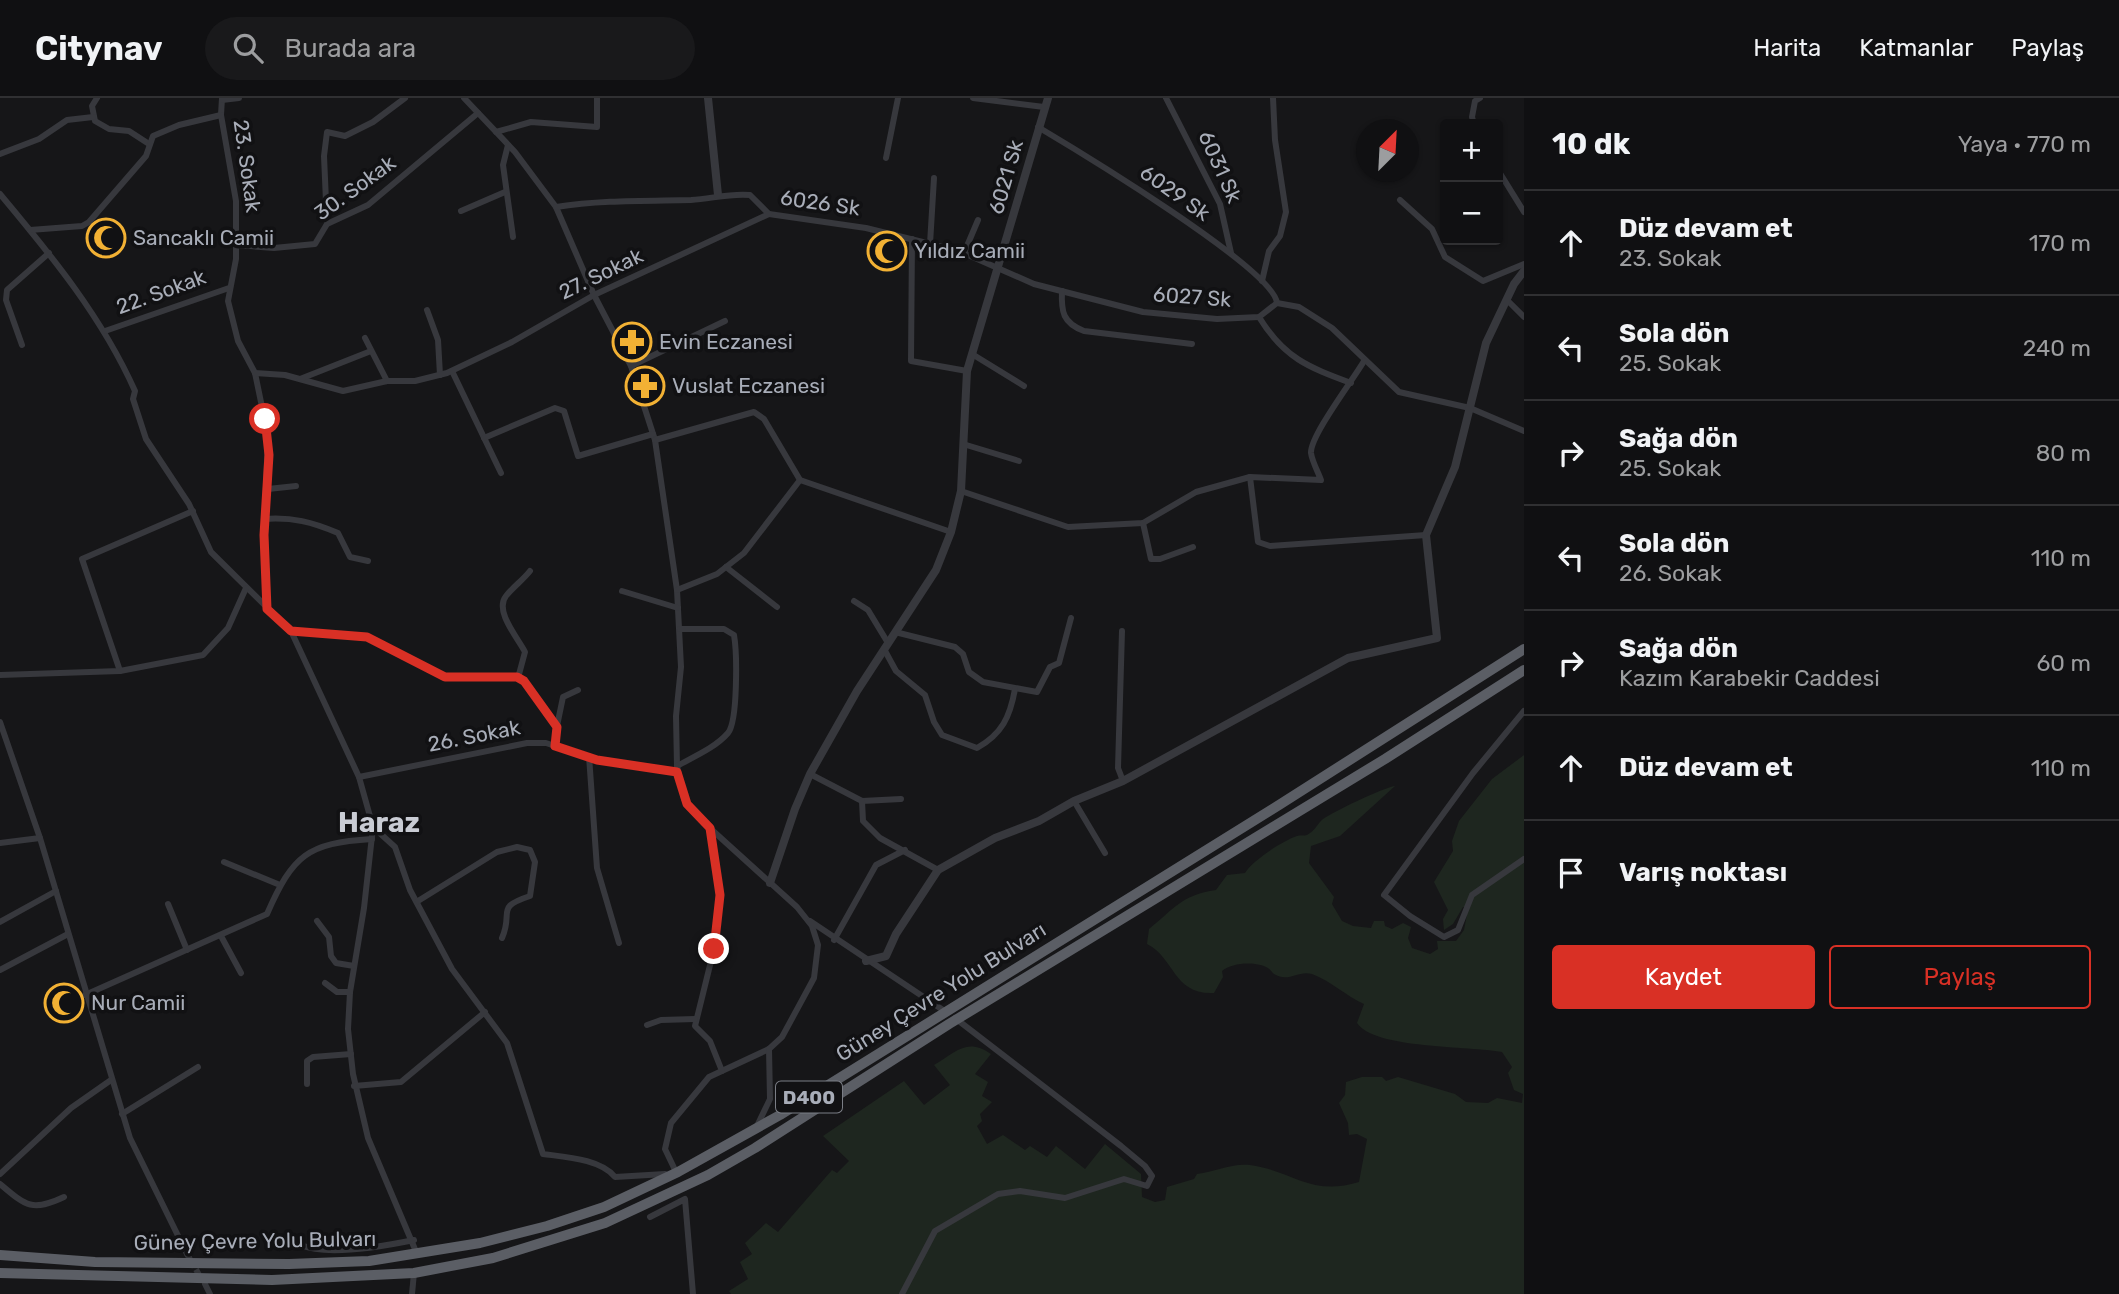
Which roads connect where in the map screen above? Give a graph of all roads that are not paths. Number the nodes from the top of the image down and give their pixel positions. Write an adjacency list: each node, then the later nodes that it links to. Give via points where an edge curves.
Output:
1 (97, 98): 16 (street)
2 (239, 98): 12 (street)
3 (405, 98): 35 (street, via 345,136 327,132)
4 (464, 98): 14 (street)
5 (597, 98): 19 (street, via 597,127 531,122)
6 (709, 98): 28 (street)
7 (898, 98): 23 (street)
8 (973, 98): 13 (street)
9 (1166, 98): 43 (street, 6031 Sk, via 1220,204)
10 (1273, 98): 47 (street, via 1286,212)
11 (1480, 98): 17 (street, via 1475,101)
12 (222, 99): 15 (street, 23. Sokak)
13 (1046, 103): 18 (street, 6021 Sk)
14 (478, 113): 19 (street); 35 (street, 30. Sokak, via 368,205)
15 (221, 115): 20 (street, via 179,125 153,136); 40 (street, 23. Sokak, via 236,201)
16 (93, 117): 20 (street, via 100,125 129,131); 22 (street, via 67,120 39,139)
17 (1473, 119)
18 (1038, 127): 43 (street, 6029 Sk, via 1125,179); 45 (street, 6021 Sk)
19 (496, 132): 21 (street)
20 (149, 144): 36 (street, via 146,156 89,222)
21 (508, 145): 26 (street, via 503,165); 30 (street)
22 (0, 155)
23 (886, 158)
24 (934, 178): 39 (street)
25 (1503, 178): 32 (street)
26 (506, 192): 31 (street); 37 (street)
27 (0, 194): 36 (street)
28 (718, 195): 30 (street, 6026 Sk); 33 (street, 6026 Sk, via 750,195)
29 (1400, 200): 44 (street, via 1432,229 1445,257 1464,272 1483,281)
30 (556, 207): 50 (street)
31 (461, 211)
32 (1524, 212)
33 (769, 214): 38 (street, 6026 Sk); 50 (street, 27. Sokak)
34 (978, 220): 42 (street)
35 (327, 224): 40 (street, 30. Sokak, via 315,244)
36 (30, 230): 41 (street)
37 (513, 237)
38 (912, 239): 39 (street, 6026 Sk); 66 (street, via 911,361)
39 (930, 244): 42 (street, 6026 Sk)
40 (237, 245): 48 (street, 23. Sokak)
41 (49, 253): 57 (street); 60 (street, via 7,290 6,300)
42 (964, 253): 45 (street, 6026 Sk)
43 (1231, 254): 47 (street, 6029 Sk)
44 (1524, 264)
45 (999, 266): 49 (street, 6027 Sk, via 1034,284); 62 (street, 6021 Sk)
46 (1524, 271): 51 (street)
47 (1262, 281): 52 (street, 6029 Sk)
48 (229, 288): 57 (street, 22. Sokak); 67 (street, 23. Sokak, via 238,341)
49 (1062, 291): 54 (street, 6027 Sk, via 1143,312 1217,319); 59 (street, via 1061,313 1076,329)
50 (594, 295): 64 (street); 65 (street, 27. Sokak)
51 (1507, 300): 55 (street); 73 (street, via 1486,343)
52 (1277, 303): 54 (street, 6027 Sk); 63 (street, via 1299,307 1332,328)
53 (427, 310): 68 (street, via 438,340)
54 (1259, 317): 71 (street, via 1274,342 1289,355)
55 (1524, 317)
56 (725, 321): 64 (street)
57 (104, 331): 85 (street, via 135,391 133,400 149,446)
58 (365, 338): 61 (street)
59 (1192, 344)
60 (22, 345)
61 (371, 351): 69 (street); 70 (street)
62 (972, 354): 66 (street, 6021 Sk); 72 (street)
63 (1364, 361): 71 (street); 73 (street, via 1399,392)
64 (631, 366): 75 (street)
65 (452, 371): 68 (street, 27. Sokak); 76 (street)
66 (967, 371): 77 (street, 6021 Sk)
67 (255, 373): 69 (street, 27. Sokak); 83 (street, 23. Sokak, via 268,436)
68 (440, 375): 70 (street, 27. Sokak)
69 (300, 379): 70 (street, 27. Sokak, via 343,391)
70 (387, 381)
71 (1351, 383): 80 (street, via 1318,429 1311,453 1321,480)
72 (1024, 386)
73 (1470, 408): 74 (street); 89 (street, via 1455,467)
74 (1524, 432)
75 (654, 437): 76 (street, via 576,455 564,411 558,408); 81 (street, via 754,412 764,418); 95 (street)
76 (484, 438): 79 (street)
77 (963, 444): 78 (street); 84 (street, 6021 Sk)
78 (1019, 461)
79 (501, 473)
80 (1250, 477): 87 (street, via 1196,492); 89 (street, via 1258,542)
81 (800, 480): 88 (street); 92 (street, via 744,553)
82 (296, 486): 83 (street)
83 (268, 489): 86 (street, 23. Sokak)
84 (961, 491): 87 (street, via 1068,527); 88 (street, 6021 Sk)
85 (193, 511): 94 (street, via 211,552); 109 (street, via 82,559)
86 (264, 519): 91 (street, via 292,517 322,526 338,533 350,557); 100 (street, 23. Sokak)
87 (1143, 523): 90 (street, via 1151,559)
88 (951, 532): 105 (street, 6021 Sk, via 936,569)
89 (1426, 535): 122 (street, via 1437,638 1348,658)
90 (1193, 547)
91 (368, 561)
92 (726, 567): 95 (street); 98 (street)
93 (530, 571): 111 (street, via 505,596 503,604 505,617 525,652)
94 (246, 588): 100 (street); 109 (street, via 228,628 203,655)
95 (677, 590): 99 (street)
96 (622, 591): 99 (street)
97 (854, 601): 106 (street, via 868,610)
98 (777, 607)
99 (678, 608): 102 (street)
100 (267, 609): 103 (street)
101 (1071, 618): 112 (street, via 1059,663 1050,667 1037,692)
102 (680, 629): 119 (street); 119 (street, via 724,629 733,635 733,716 722,738)
103 (291, 631): 111 (street, via 367,637 445,677); 121 (street)
104 (1122, 631): 122 (street, via 1118,768)
105 (895, 632): 106 (street, 6021 Sk); 112 (street, via 955,647 963,654 969,672 983,682)
106 (886, 646): 112 (street, via 896,671 925,695 942,735 976,748 1001,731 1011,713); 120 (street, 6021 Sk)
107 (1524, 649): 157 (highway, Güney Çevre Yolu Bulvarı / D400)
108 (1524, 670): 160 (highway, Güney Çevre Yolu Bulvarı / D400, via 1351,781)
109 (120, 671): 110 (street)
110 (0, 674)
111 (518, 678): 116 (street)
112 (1015, 689)
113 (578, 690): 116 (street, via 564,696)
114 (1524, 711): 133 (street, via 1384,895 1444,937 1458,930 1472,895)
115 (0, 722): 128 (street)
116 (557, 727): 117 (street)
117 (555, 746): 118 (street, 26. Sokak); 121 (street, 26. Sokak, via 527,743)
118 (589, 756): 119 (street, 26. Sokak, via 612,763); 148 (street, via 597,868)
119 (677, 769): 127 (street, via 687,804)
120 (810, 774): 124 (street); 136 (street, 6021 Sk)
121 (359, 777): 126 (street)
122 (1123, 781): 125 (street)
123 (901, 799): 124 (street)
124 (862, 801): 131 (street, via 863,821 880,838)
125 (1074, 801): 132 (street); 135 (street)
126 (373, 827): 129 (street); 139 (street, via 395,847)
127 (710, 828): 136 (street); 159 (street, via 720,895 714,949)
128 (40, 838): 130 (street); 138 (street)
129 (372, 839): 137 (street, via 343,841 302,857); 151 (street)
130 (0, 843)
131 (905, 850): 135 (street); 147 (street, via 876,865)
132 (1105, 853)
133 (1524, 859)
134 (224, 862): 137 (street)
135 (938, 870): 150 (street, via 887,956)
136 (770, 883): 141 (street)
137 (280, 885): 145 (street, via 267,914)
138 (56, 891): 143 (street); 144 (street)
139 (418, 901): 146 (street, via 497,852 517,847 530,850 534,862 530,896 515,899 509,906); 158 (street, via 452,969)
140 (168, 904): 149 (street)
141 (805, 916): 147 (street); 162 (street, via 816,936 817,968 782,1037)
142 (317, 920): 151 (street, via 329,937 331,956 336,962)
143 (0, 922)
144 (68, 934): 152 (street); 156 (street)
145 (221, 936): 149 (street); 153 (street)
146 (502, 938)
147 (834, 940): 150 (street)
148 (619, 943)
149 (187, 950): 156 (street)
150 (866, 961): 157 (street)
151 (354, 965): 155 (street)
152 (0, 970)
153 (241, 973)
154 (325, 983): 155 (street, via 337,992)
155 (350, 992): 163 (street)
156 (85, 995): 166 (street)
157 (944, 1011): 160 (street); 170 (highway, Güney Çevre Yolu Bulvarı / D400)
158 (485, 1012): 168 (street, via 401,1082); 171 (street, via 507,1043 543,1154 598,1166 615,1177)
159 (695, 1019): 161 (street); 165 (street)
160 (958, 1019): 182 (highway, Güney Çevre Yolu Bulvarı / D400, via 755,1148 605,1223 493,1258); 187 (street, via 1121,1146 1152,1176 1147,1186 1124,1178 1065,1198 1020,1191 998,1194 935,1231)
161 (647, 1025)
162 (769, 1049): 165 (street); 170 (street, via 771,1099)
163 (351, 1054): 167 (street, via 307,1061); 168 (street)
164 (198, 1067): 169 (street)
165 (722, 1071): 171 (street, via 705,1081 671,1123 665,1149)
166 (111, 1080): 169 (street); 172 (street, via 71,1108)
167 (307, 1084)
168 (354, 1086): 176 (street, via 368,1138)
169 (122, 1114): 178 (street)
170 (755, 1129): 171 (highway, Güney Çevre Yolu Bulvarı / D400)
171 (678, 1172): 180 (highway, Güney Çevre Yolu Bulvarı / D400, via 604,1207 547,1226)
172 (0, 1174)
173 (0, 1184): 174 (street, via 35,1207)
174 (64, 1197)
175 (650, 1217): 186 (street, via 685,1199)
176 (414, 1240): 177 (street, via 348,1249); 180 (street)
177 (301, 1245)
178 (187, 1254)
179 (0, 1255): 180 (highway, Güney Çevre Yolu Bulvarı / D400, via 48,1261 289,1264)
180 (418, 1255)
181 (0, 1273): 182 (highway, Güney Çevre Yolu Bulvarı / D400, via 272,1280)
182 (414, 1273): 185 (street)
183 (205, 1284): 184 (street)
184 (210, 1294)
185 (412, 1294)
186 (693, 1294)
187 (902, 1294)

